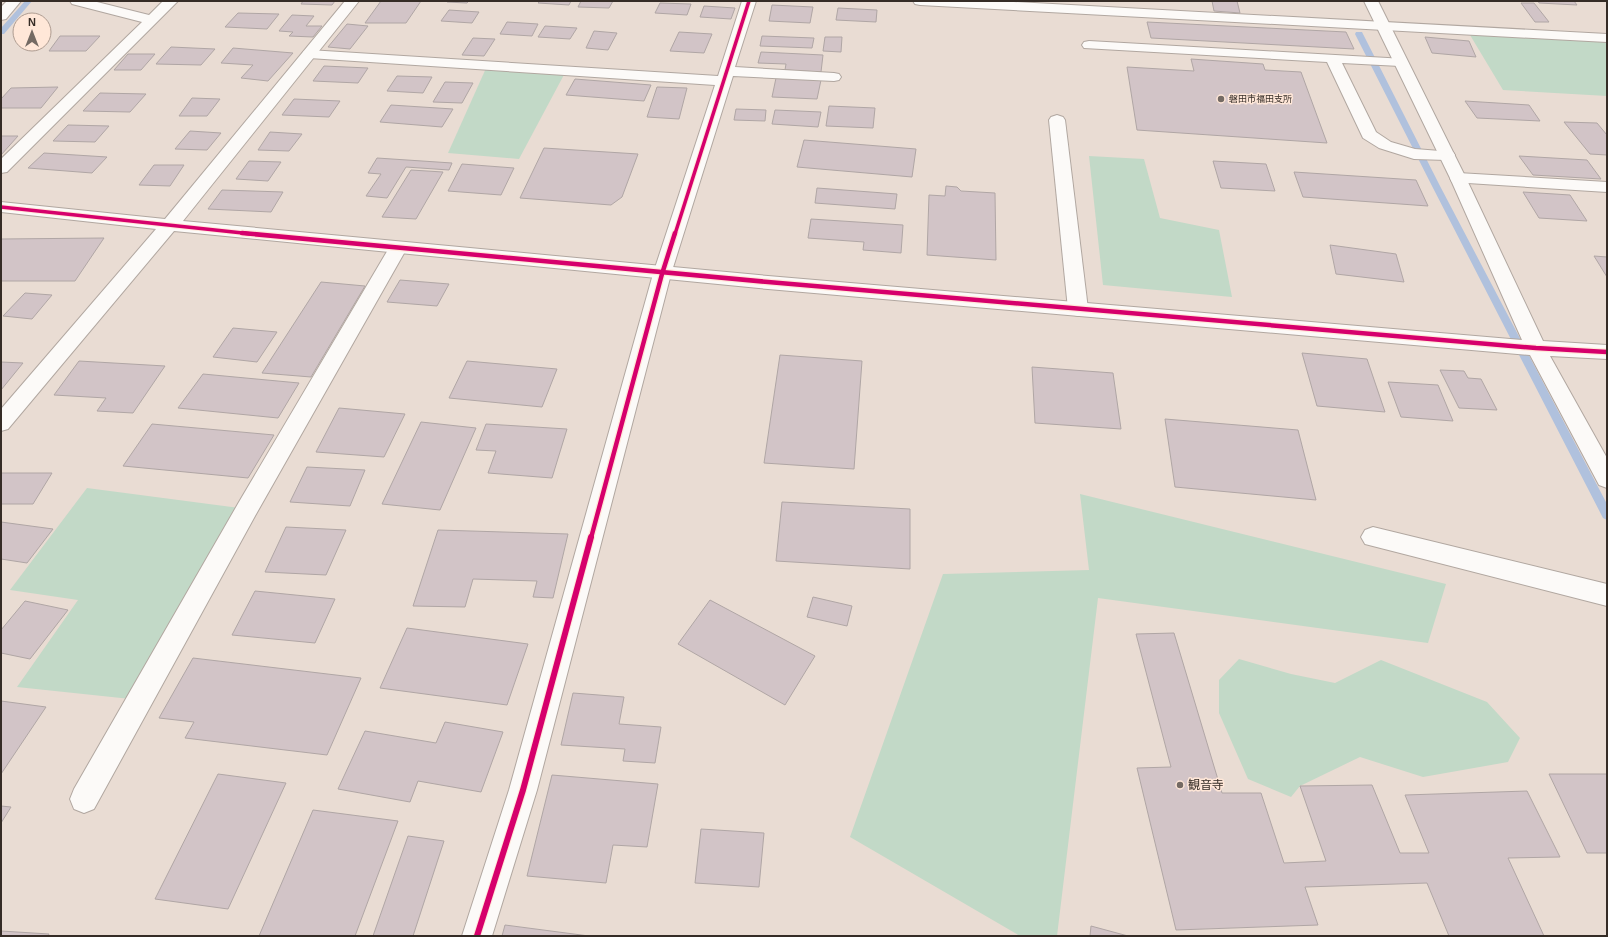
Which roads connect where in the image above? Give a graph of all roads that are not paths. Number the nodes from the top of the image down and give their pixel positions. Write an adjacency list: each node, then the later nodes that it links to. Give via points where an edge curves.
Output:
1 (14, 1): 8 (street)
2 (77, 1): 9 (street)
3 (172, 1): 9 (street)
4 (352, 1): 13 (street)
5 (749, 1): 16 (street)
6 (920, 1): 10 (street)
7 (1370, 1): 10 (street)
8 (1, 16)
9 (152, 20): 20 (street)
10 (1383, 26): 11 (street); 15 (street)
11 (1607, 38)
12 (1089, 45): 14 (street)
13 (309, 54): 16 (street); 24 (street)
14 (1332, 58): 15 (street); 19 (street, via 1369,135 1414,154)
15 (1400, 62): 19 (street)
16 (725, 76): 17 (street); 26 (street)
17 (834, 77)
18 (1058, 120): 27 (street)
19 (1447, 156): 21 (street)
20 (1, 168)
21 (1458, 178): 22 (street); 28 (street)
22 (1607, 187)
23 (1, 207): 24 (street)
24 (169, 226): 25 (street); 30 (street)
25 (398, 248): 26 (street); 34 (street)
26 (662, 274): 27 (street); 35 (street, via 524,790)
27 (1078, 309): 28 (street)
28 (1536, 348): 29 (street); 31 (street)
29 (1607, 352)
30 (1, 423)
31 (1607, 479)
32 (1373, 537): 33 (street)
33 (1607, 595)
34 (84, 799)
35 (476, 936)

